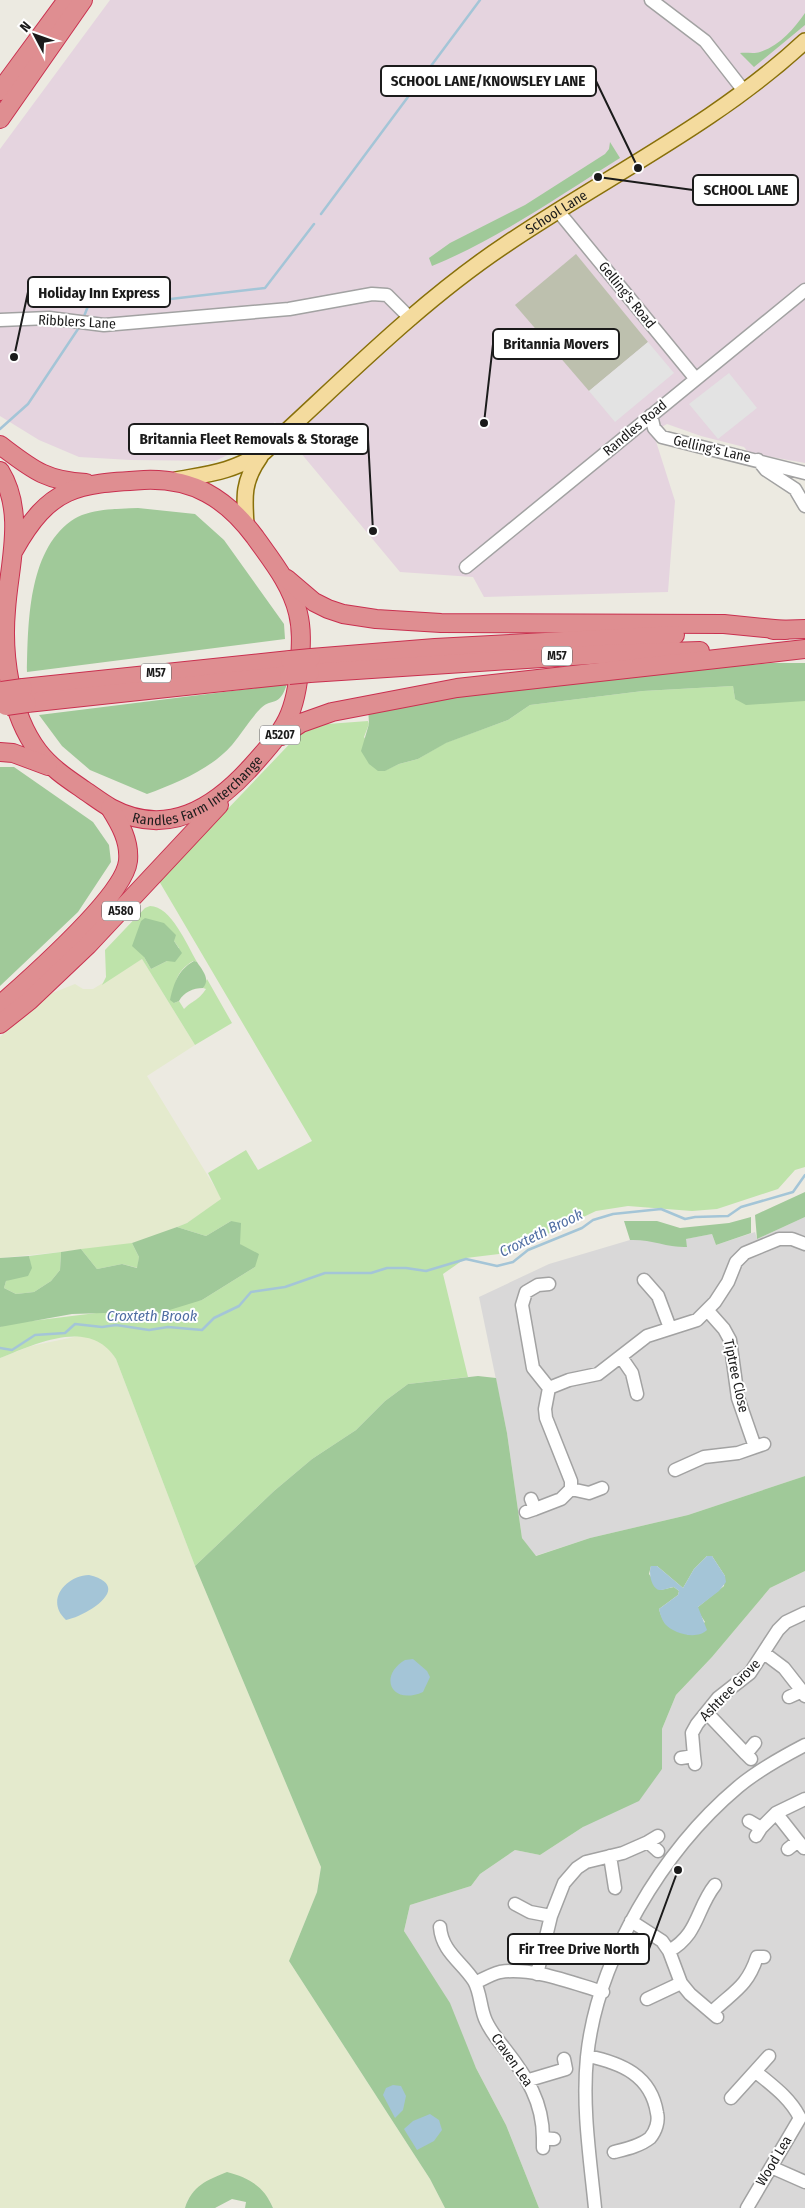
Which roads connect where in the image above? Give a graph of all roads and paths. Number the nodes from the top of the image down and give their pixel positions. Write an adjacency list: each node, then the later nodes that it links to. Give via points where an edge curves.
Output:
1 (68, 0): 5 (highway)
2 (83, 0): 7 (highway)
3 (651, 0): 6 (street, via 705,41)
4 (805, 41): 6 (main road, School Lane)
5 (0, 91)
6 (744, 91): 8 (main road, School Lane, via 678,137)
7 (0, 119)
8 (558, 211): 10 (main road, School Lane, via 476,264); 12 (street, Gelling's Road)
9 (805, 290): 12 (street, Randles Road)
10 (411, 319): 11 (street, Ribblers Lane, via 387,295 372,294 289,309 154,321 81,324 49,318); 15 (main road, School Lane)
11 (0, 320)
12 (695, 378): 13 (street, Randles Road)
13 (651, 415): 16 (street, Gelling's Lane, via 654,428 662,438); 25 (street, Randles Road)
14 (0, 445): 20 (highway, A5207, via 50,478)
15 (264, 452): 19 (main road, School Lane, via 239,467 221,473); 23 (main road, School Lane, via 250,470 246,482)
16 (758, 460): 18 (street, Gelling's Lane); 21 (street, Gelling's Lane, via 766,470)
17 (0, 471): 24 (highway, A5207, via 12,497)
18 (804, 473): 21 (street)
19 (176, 480): 20 (highway, Randles Farm Interchange / A5207); 23 (highway, Randles Farm Interchange / A5207, via 214,496)
20 (94, 483): 24 (highway, Randles Farm Interchange / A5207, via 53,500 35,517)
21 (795, 489): 22 (street, Gelling's Lane)
22 (805, 506)
23 (246, 525): 26 (highway, Randles Farm Interchange / A5207)
24 (14, 550): 27 (highway, Randles Farm Interchange / A5207)
25 (466, 567)
26 (282, 576): 29 (highway, via 328,609 376,619 442,623 724,624); 33 (highway, Randles Farm Interchange / A5207, via 297,607 302,641 296,698)
27 (3, 616): 35 (highway, Randles Farm Interchange / A5207, via 5,649 19,714 38,751)
28 (805, 629): 29 (highway, M57)
29 (785, 630): 31 (highway, M57, via 595,638)
30 (805, 649): 31 (highway, M57); 33 (highway, via 456,688 383,700 318,716)
31 (311, 666): 32 (highway, M57, bridge)
32 (2, 699)
33 (276, 740): 36 (highway, Randles Farm Interchange / A5207)
34 (0, 752): 35 (highway, via 32,758)
35 (53, 768): 37 (highway, Randles Farm Interchange / A5207)
36 (232, 789): 37 (highway, Randles Farm Interchange / A5207, via 207,807 180,817 144,818); 39 (highway, A580, via 88,945)
37 (110, 808): 38 (highway, A580, via 124,834 128,851 126,871 120,883 53,956)
38 (0, 1005)
39 (0, 1024)
40 (805, 1244): 43 (street, via 779,1239 745,1253 736,1262 723,1291)
41 (644, 1275): 44 (street, via 658,1296)
42 (550, 1284): 46 (street, via 526,1292 522,1305 533,1368)
43 (708, 1311): 44 (street, via 690,1323); 48 (street, Tiptree Close, via 730,1340 738,1398 760,1446 738,1453 704,1457)
44 (670, 1328): 45 (street, via 647,1336)
45 (621, 1357): 46 (street, via 598,1374); 47 (street, via 632,1374)
46 (549, 1388): 50 (street, via 546,1418)
47 (638, 1395)
48 (674, 1471)
49 (602, 1487): 50 (street, via 589,1493)
50 (572, 1489): 51 (street, via 561,1500)
51 (531, 1507)
52 (805, 1612): 53 (street, Ashtree Grove, via 778,1630)
53 (764, 1653): 54 (street, via 784,1668); 56 (street, Ashtree Grove, via 750,1673 718,1698)
54 (803, 1694): 55 (street)
55 (789, 1697)
56 (707, 1712): 57 (street, via 748,1756); 59 (street, Ashtree Grove, via 692,1733)
57 (755, 1743)
58 (805, 1745): 70 (street, via 762,1769 724,1800 666,1868)
59 (690, 1759)
60 (805, 1799): 61 (street)
61 (776, 1813): 62 (street, via 759,1832); 63 (street)
62 (749, 1820)
63 (797, 1846)
64 (658, 1851): 65 (street, via 653,1839)
65 (610, 1856): 67 (street); 69 (street, via 586,1862 573,1872 564,1883)
66 (716, 1884): 72 (street, via 703,1901 694,1928)
67 (614, 1891)
68 (513, 1903): 69 (street, via 530,1912)
69 (551, 1916): 74 (street)
70 (631, 1921): 72 (street, via 656,1935); 77 (street)
71 (442, 1924): 75 (street, Craven Lea, via 441,1937 445,1946)
72 (669, 1951): 76 (street)
73 (757, 1954): 76 (street, via 743,1986 715,2015)
74 (537, 1974): 75 (street, via 499,1972); 77 (street)
75 (476, 1983): 83 (street, Craven Lea, via 489,2028)
76 (681, 1984): 78 (street)
77 (603, 1992): 79 (street)
78 (645, 2000)
79 (588, 2056): 86 (street, via 613,2061 634,2072 645,2083 655,2103 658,2121 652,2136 643,2143); 89 (street, via 586,2112)
80 (769, 2056): 82 (street)
81 (564, 2059): 83 (street, via 566,2069)
82 (756, 2072): 84 (street); 87 (street, Wood Lea, via 780,2091 800,2118)
83 (529, 2080): 85 (street, Craven Lea, via 539,2103)
84 (731, 2098)
85 (547, 2142)
86 (611, 2153)
87 (771, 2167): 88 (street); 90 (street, Wood Lea)
88 (805, 2182)
89 (595, 2208)
90 (747, 2208)

